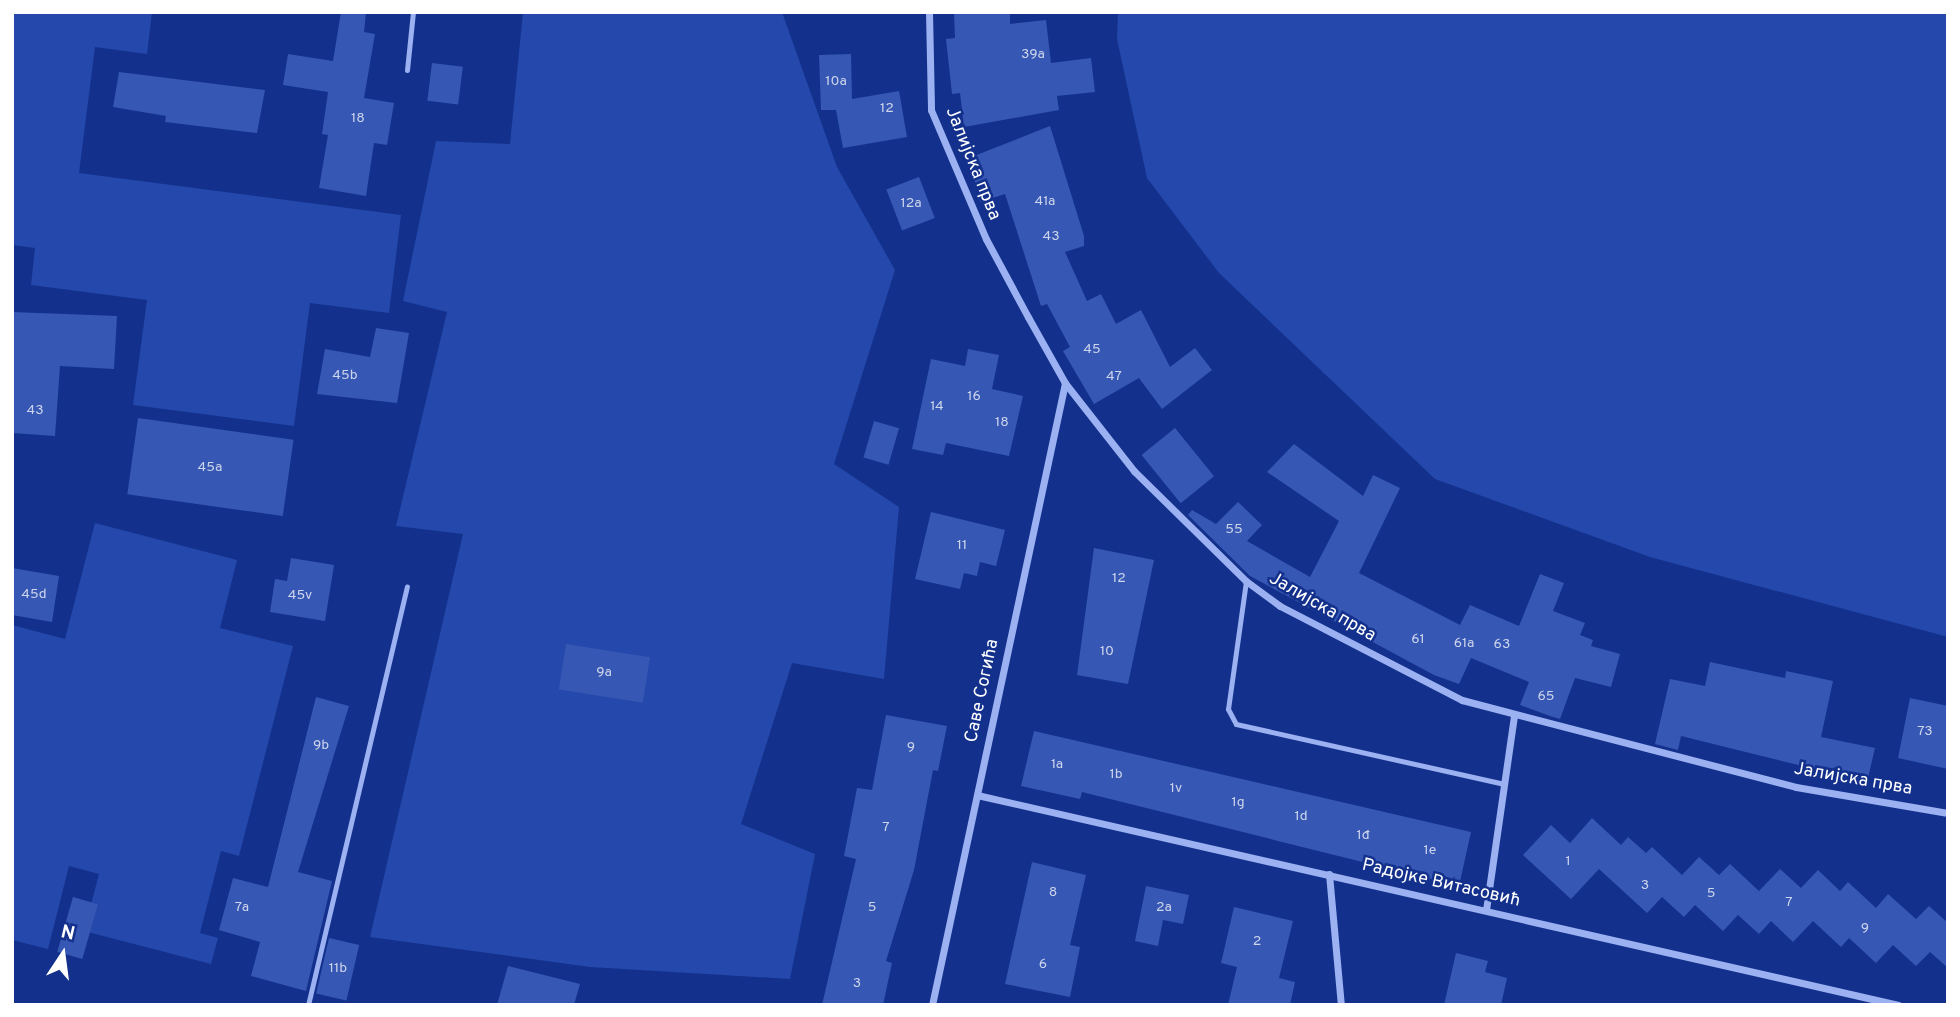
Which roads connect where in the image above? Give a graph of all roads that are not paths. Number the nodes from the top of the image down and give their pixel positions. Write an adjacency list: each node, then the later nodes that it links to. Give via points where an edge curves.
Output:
1 (413, 12): 3 (lane)
2 (929, 12): 4 (street, Јалијска прва, via 931,110 986,239)
3 (407, 70)
4 (1065, 383): 5 (street, Јалијска прва, via 1134,471); 9 (street, Саве Согића)
5 (1246, 581): 7 (street, Јалијска прва, via 1280,606 1415,679); 8 (lane, via 1228,709 1236,724)
6 (407, 587): 13 (lane)
7 (1514, 715): 8 (street); 10 (street, Јалијска прва, via 1796,786)
8 (1504, 784): 12 (street)
9 (977, 795): 11 (street, Радојке Витасовић); 14 (street, Саве Согића)
10 (1948, 813)
11 (1329, 874): 12 (street, Радојке Витасовић); 15 (street)
12 (1486, 910): 16 (street, Радојке Витасовић)
13 (308, 1005)
14 (932, 1005)
15 (1341, 1005)
16 (1898, 1005)

